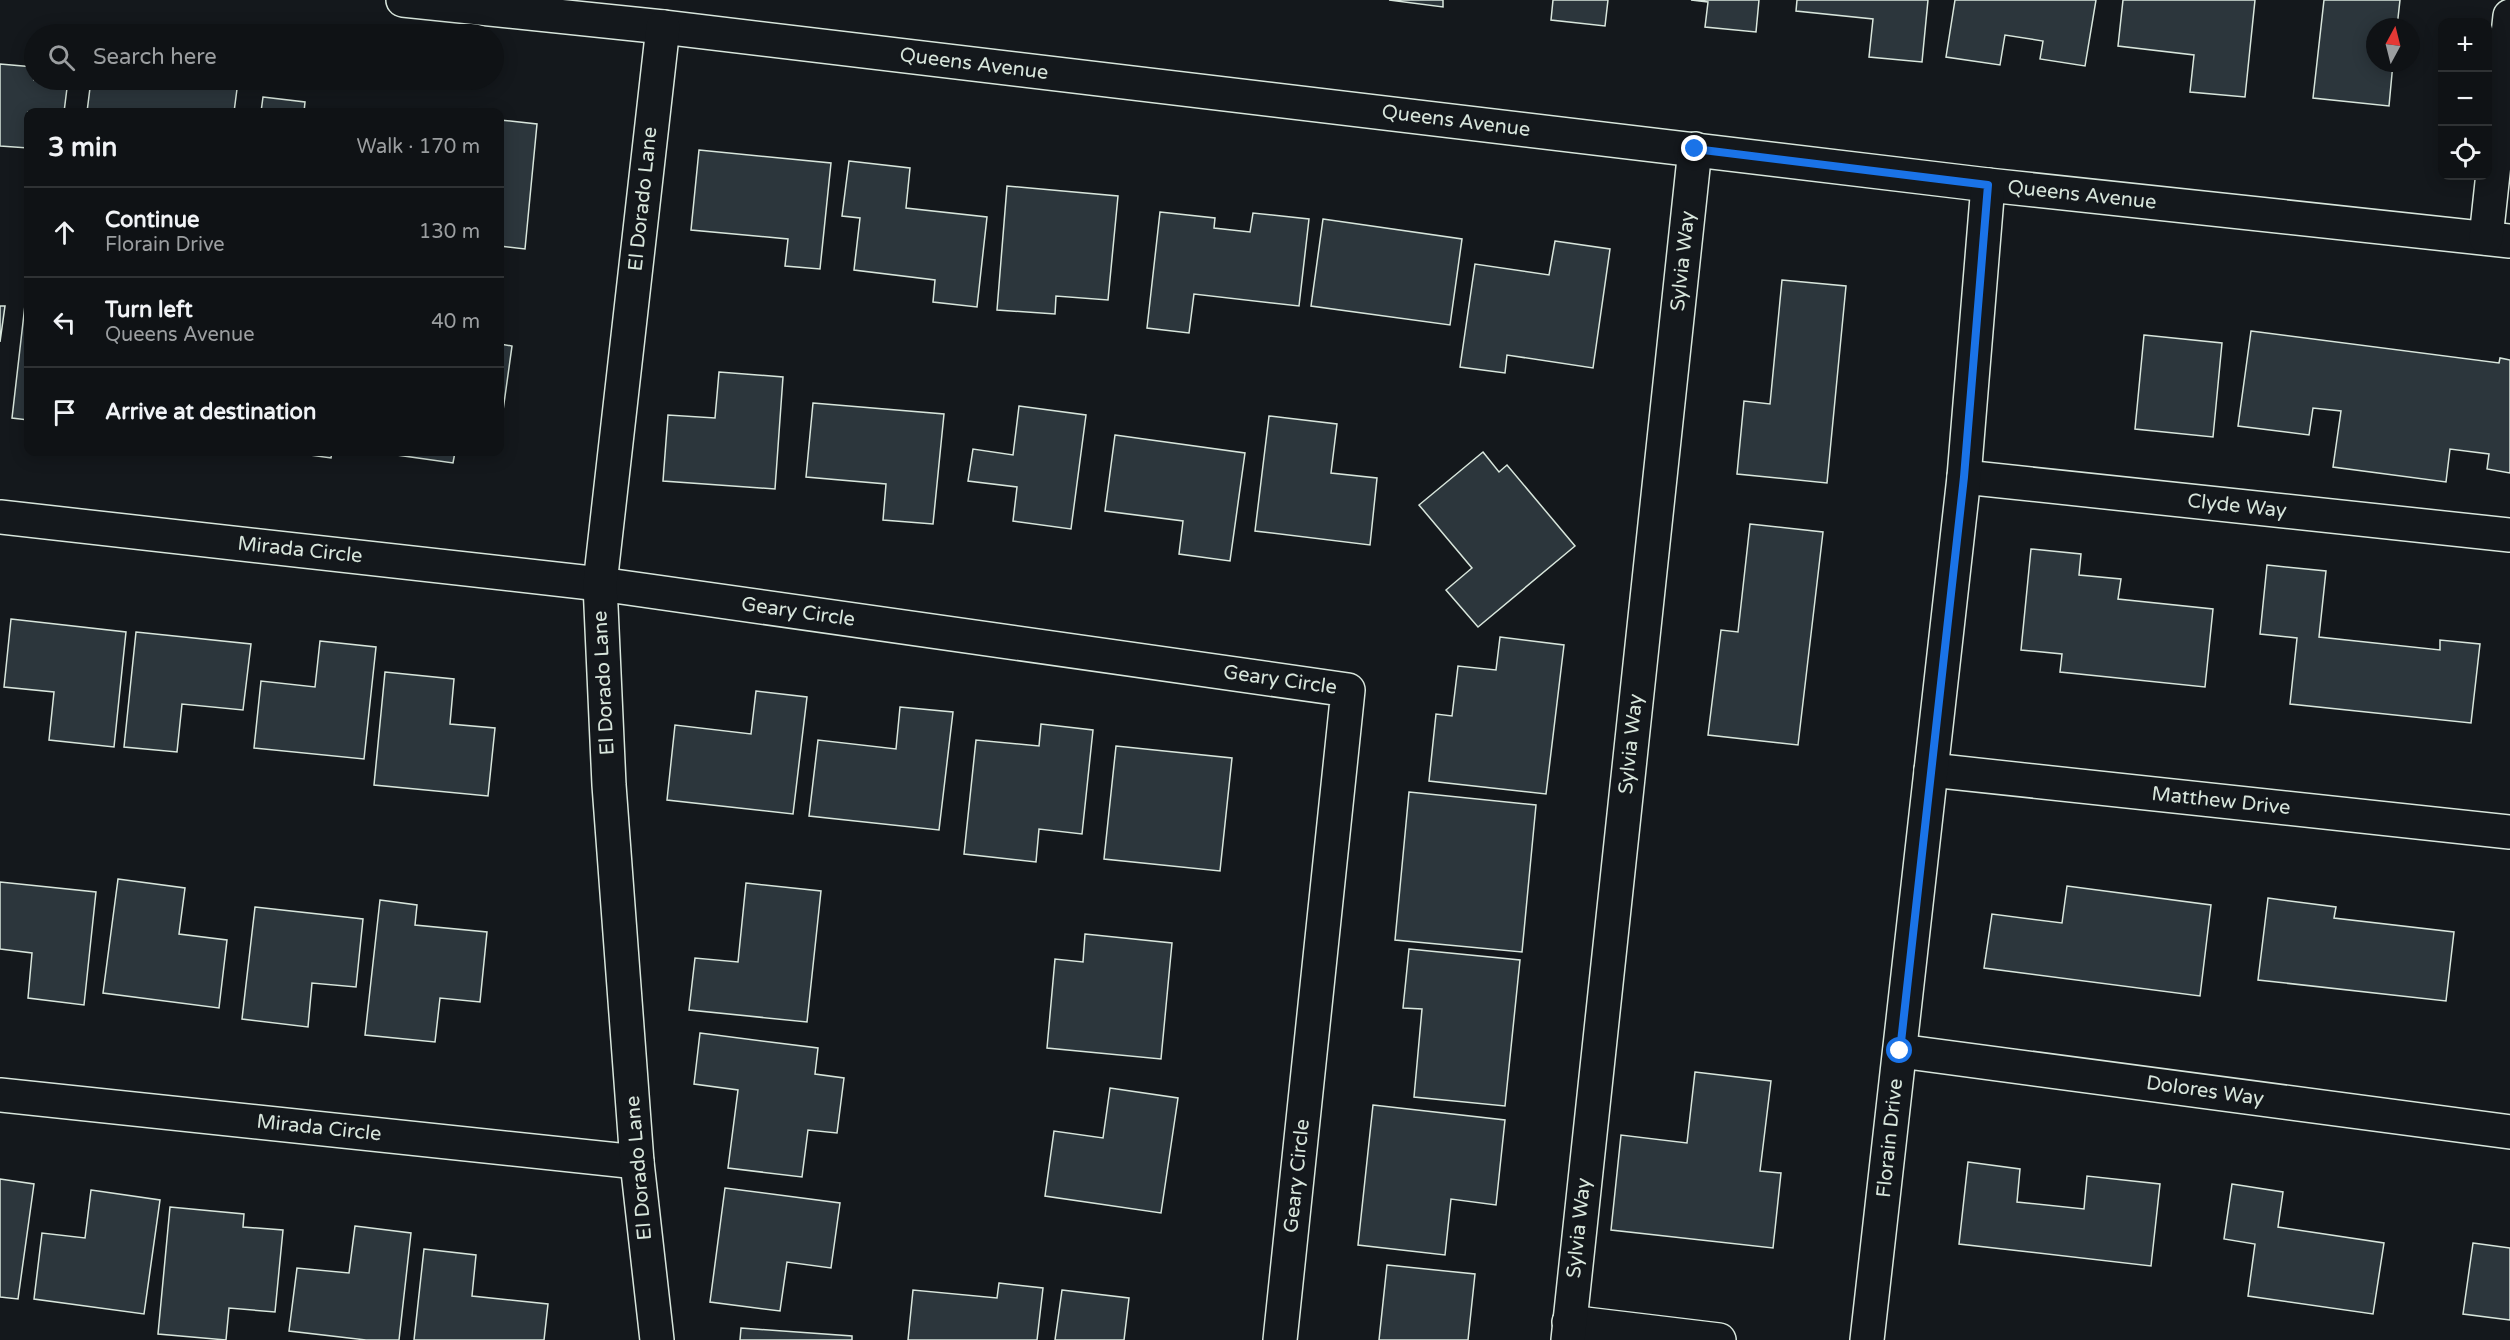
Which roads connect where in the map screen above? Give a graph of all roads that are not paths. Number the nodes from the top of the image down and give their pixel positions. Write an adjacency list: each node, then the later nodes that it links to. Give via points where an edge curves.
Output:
1 (403, 0): 3 (street, Queens Avenue)
2 (2510, 16): 6 (street)
3 (663, 27): 4 (street, Queens Avenue); 10 (street, El Dorado Lane)
4 (1695, 149): 5 (street, Queens Avenue); 17 (street, Sylvia Way)
5 (1988, 185): 6 (street, Queens Avenue); 7 (street, Florain Drive)
6 (2498, 240)
7 (1964, 477): 9 (street, Clyde Way); 11 (street, Florain Drive)
8 (0, 517): 10 (street, Mirada Circle)
9 (2510, 535)
10 (600, 584): 16 (street, El Dorado Lane, via 609,785); 19 (street, Geary Circle, via 1348,690)
11 (1931, 770): 12 (street, Matthew Drive); 13 (street, Florain Drive)
12 (2510, 832)
13 (1900, 1051): 15 (street, Dolores Way); 21 (street, Florain Drive)
14 (0, 1095): 16 (street, Mirada Circle)
15 (2510, 1132)
16 (637, 1162): 18 (street, El Dorado Lane)
17 (1569, 1331): 20 (street)
18 (657, 1340)
19 (1280, 1340)
20 (1719, 1340)
21 (1867, 1340)

